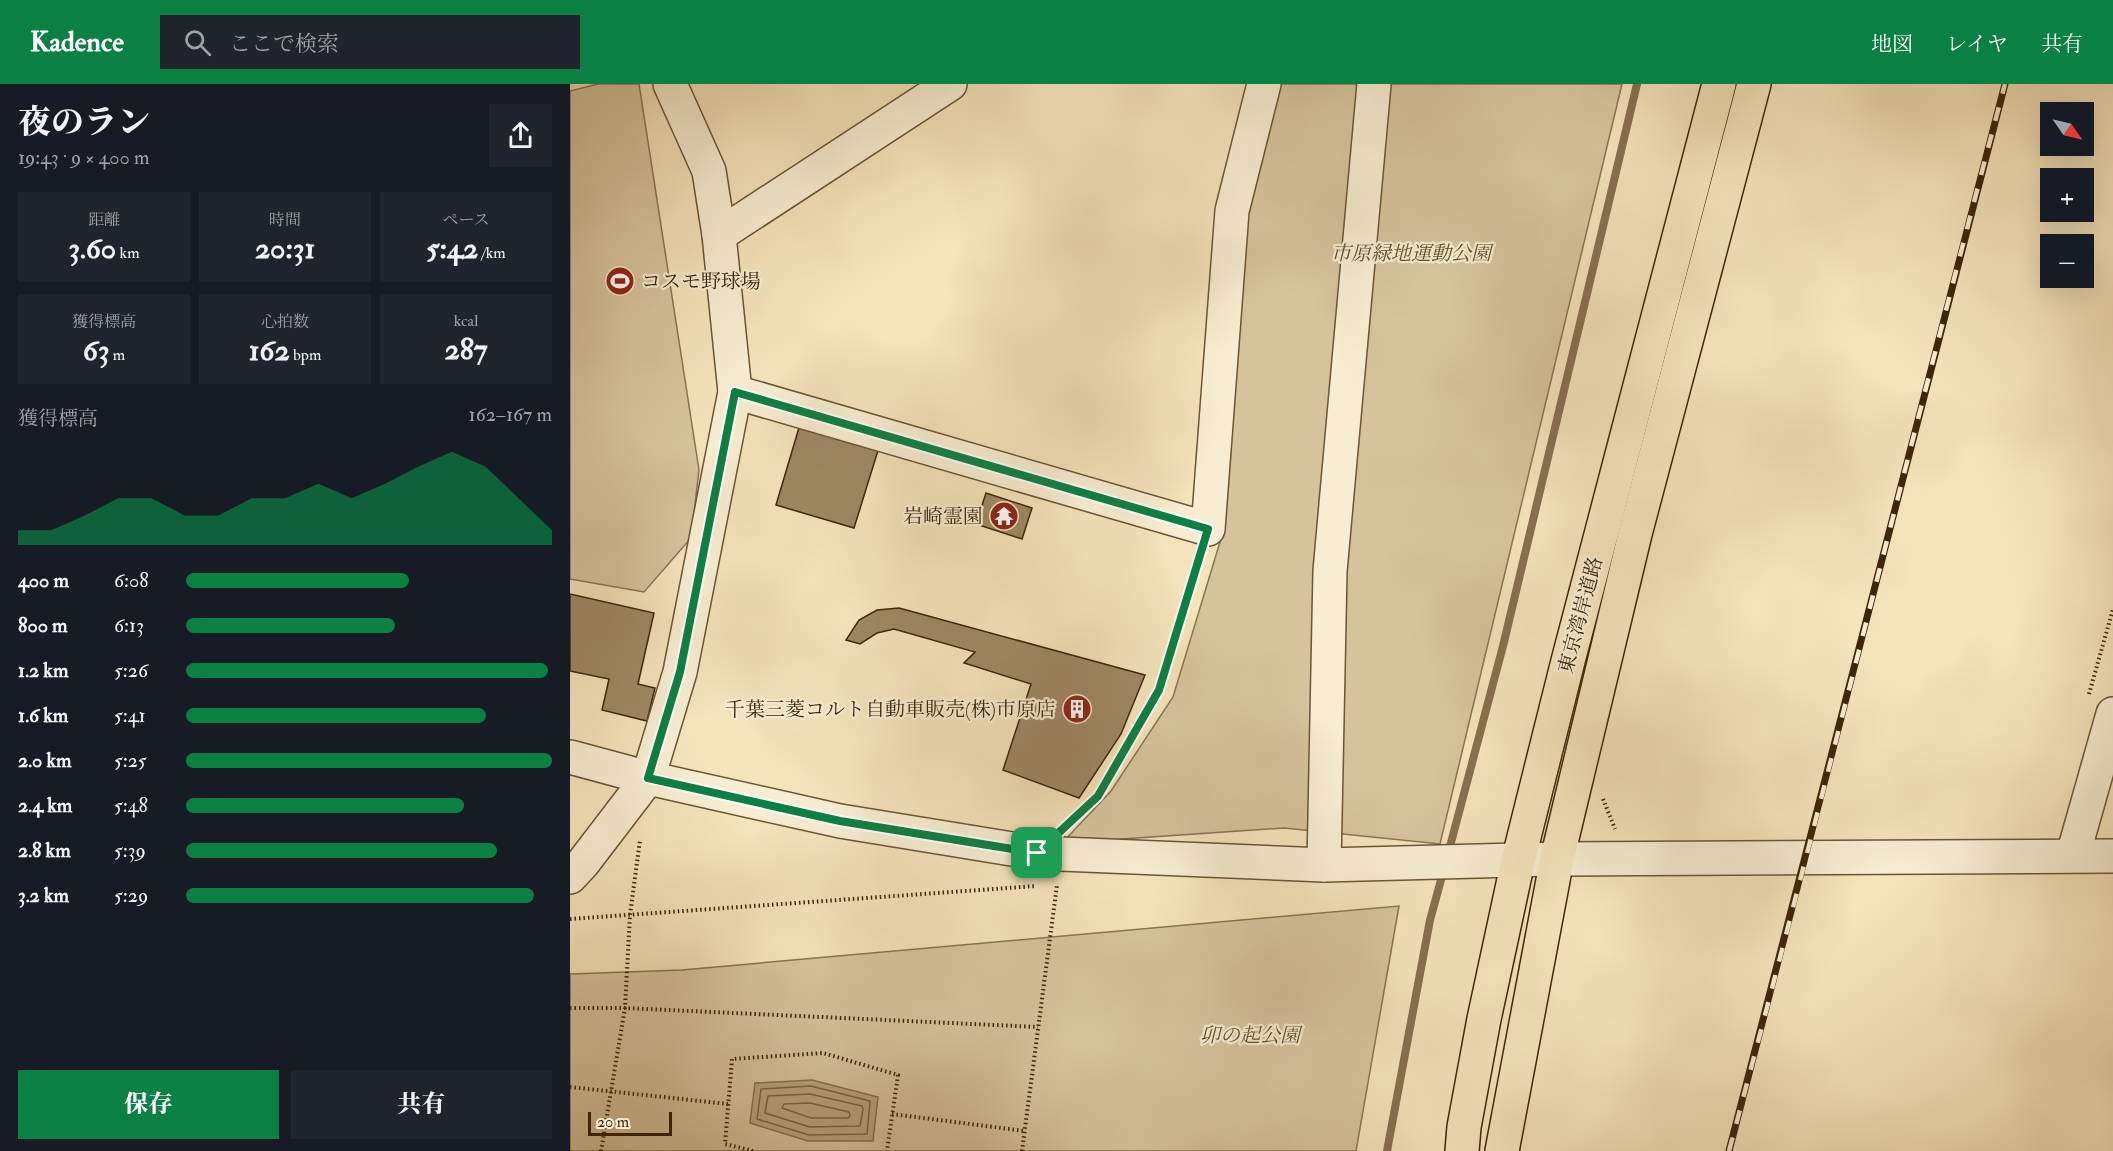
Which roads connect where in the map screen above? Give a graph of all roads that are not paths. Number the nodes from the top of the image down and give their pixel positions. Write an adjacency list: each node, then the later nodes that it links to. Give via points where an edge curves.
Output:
1 (670, 84): 7 (street, via 709,171)
2 (950, 84): 7 (street)
3 (1264, 84): 8 (street, via 1232,211 1208,529)
4 (1374, 84): 16 (street, via 1330,571)
5 (1719, 84): 15 (highway, 東京湾岸道路)
6 (1754, 84): 14 (highway, 東京湾岸道路, via 1635,534)
7 (719, 235): 8 (street)
8 (735, 392): 11 (street, via 680,672)
9 (2100, 707): 12 (street)
10 (570, 757): 11 (street)
11 (648, 778): 16 (street, via 1053,864); 17 (street)
12 (2073, 855): 13 (street); 14 (street)
13 (2113, 856)
14 (1557, 860): 15 (street); 19 (highway, 東京湾岸道路)
15 (1518, 861): 16 (street); 18 (highway, 東京湾岸道路, via 1484,1019)
16 (1324, 865)
17 (570, 877)
18 (1462, 1151)
19 (1502, 1151)

